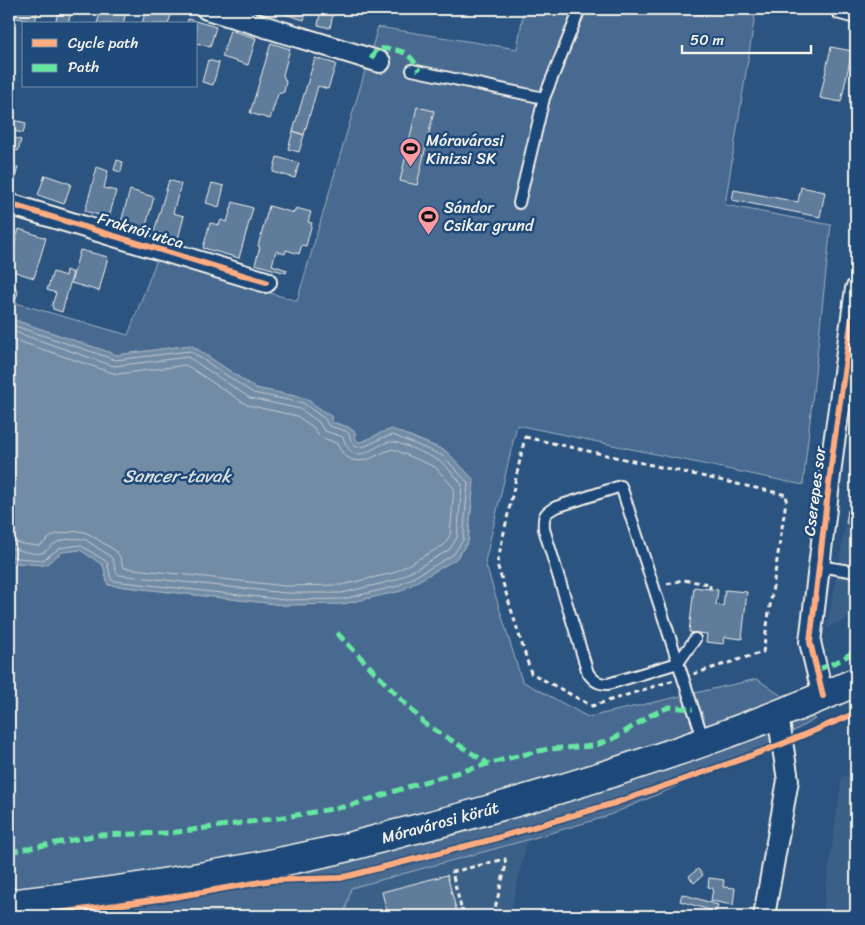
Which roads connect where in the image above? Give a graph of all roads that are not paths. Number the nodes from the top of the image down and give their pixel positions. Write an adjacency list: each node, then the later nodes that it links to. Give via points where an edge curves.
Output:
1 (207, 9): 5 (street)
2 (580, 9): 7 (lane)
3 (841, 9): 4 (street)
4 (856, 13)
5 (380, 62)
6 (412, 70): 7 (lane)
7 (544, 98): 8 (lane)
8 (519, 203)
9 (9, 204): 10 (street, Fraknói utca)
10 (266, 282)
11 (856, 289): 12 (street, Cserepes sor)
12 (819, 566): 13 (lane); 17 (street, Cserepes sor, via 810,642)
13 (856, 572)
14 (695, 640): 15 (lane)
15 (678, 663): 15 (lane, via 621,486 548,511 543,519 544,529 588,673 593,680 608,684); 19 (lane)
16 (856, 682): 17 (main road, Móravárosi körút)
17 (823, 696): 18 (main road, Móravárosi körút)
18 (778, 715): 19 (main road, Móravárosi körút); 21 (street, via 788,780)
19 (704, 742): 20 (main road, Móravárosi körút, via 596,779 337,850 204,876)
20 (9, 904)
21 (764, 916)

